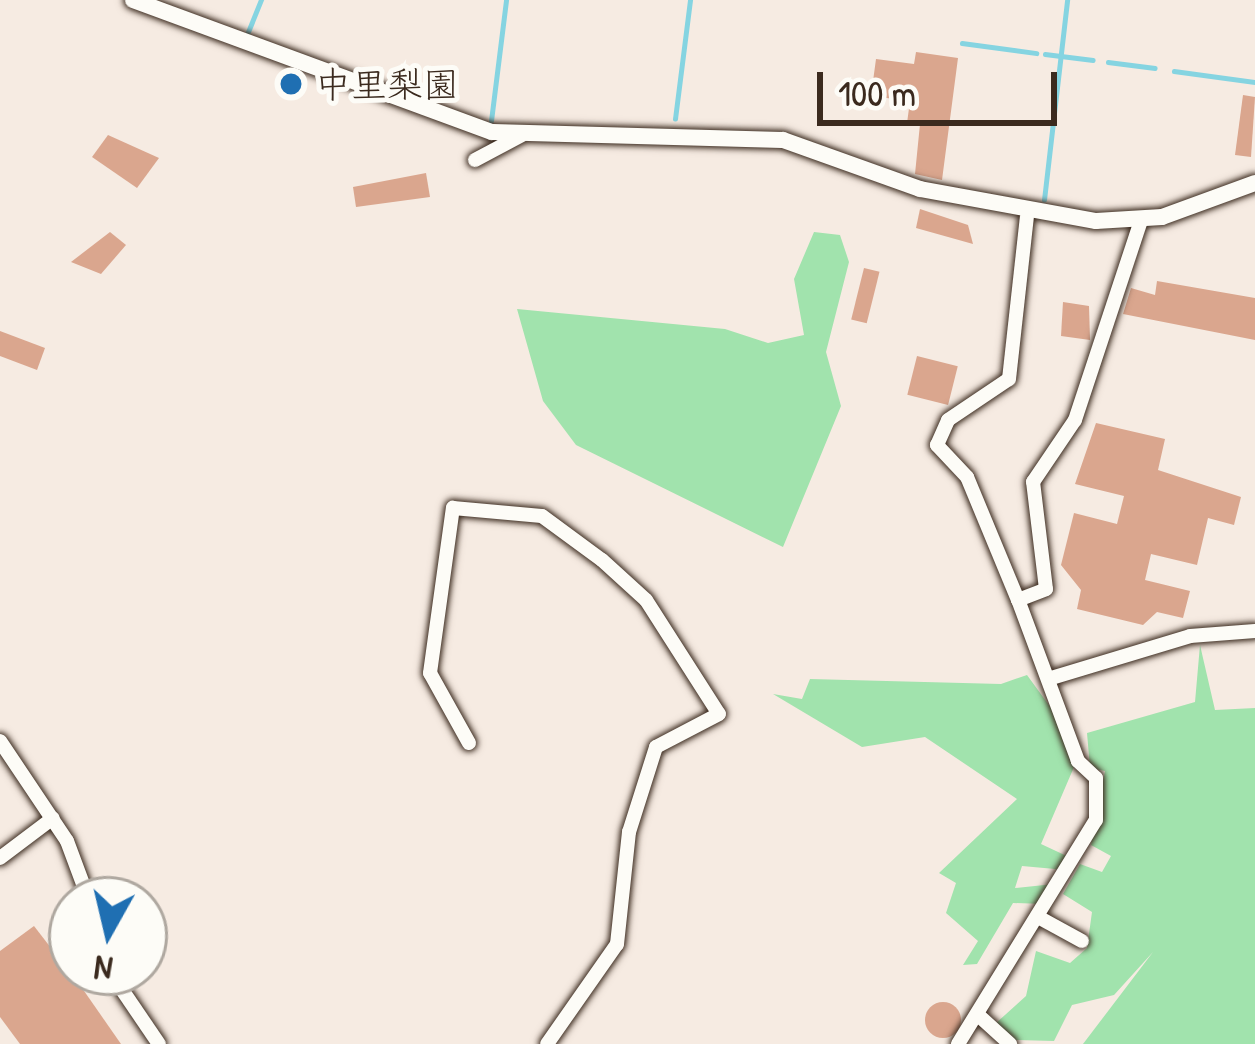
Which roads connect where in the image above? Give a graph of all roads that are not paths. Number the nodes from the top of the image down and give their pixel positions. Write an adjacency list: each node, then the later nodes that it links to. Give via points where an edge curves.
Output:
1 (133, 0): 2 (street, via 461,123)
2 (522, 135): 3 (street); 5 (street, via 783,140)
3 (475, 160)
4 (1255, 183): 6 (street)
5 (1027, 217): 6 (street); 7 (street, via 1009,379 948,420 937,445 967,477)
6 (1141, 221): 7 (street, via 1076,420 1033,482 1046,589)
7 (1018, 599): 9 (street)
8 (1255, 631): 9 (street, via 1190,636)
9 (1048, 679): 15 (street, via 1098,783 1096,820)
10 (0, 741): 12 (street)
11 (469, 743): 20 (street, via 430,673 453,508 542,516 602,560 646,600 719,714 656,747 629,832 617,944)
12 (53, 818): 13 (street); 14 (street)
13 (0, 858)
14 (78, 876)
15 (1038, 917): 16 (street); 18 (street)
16 (1082, 941)
17 (126, 996): 19 (street)
18 (977, 1014): 21 (street); 22 (street)
19 (159, 1044)
20 (547, 1044)
21 (958, 1044)
22 (1010, 1044)

